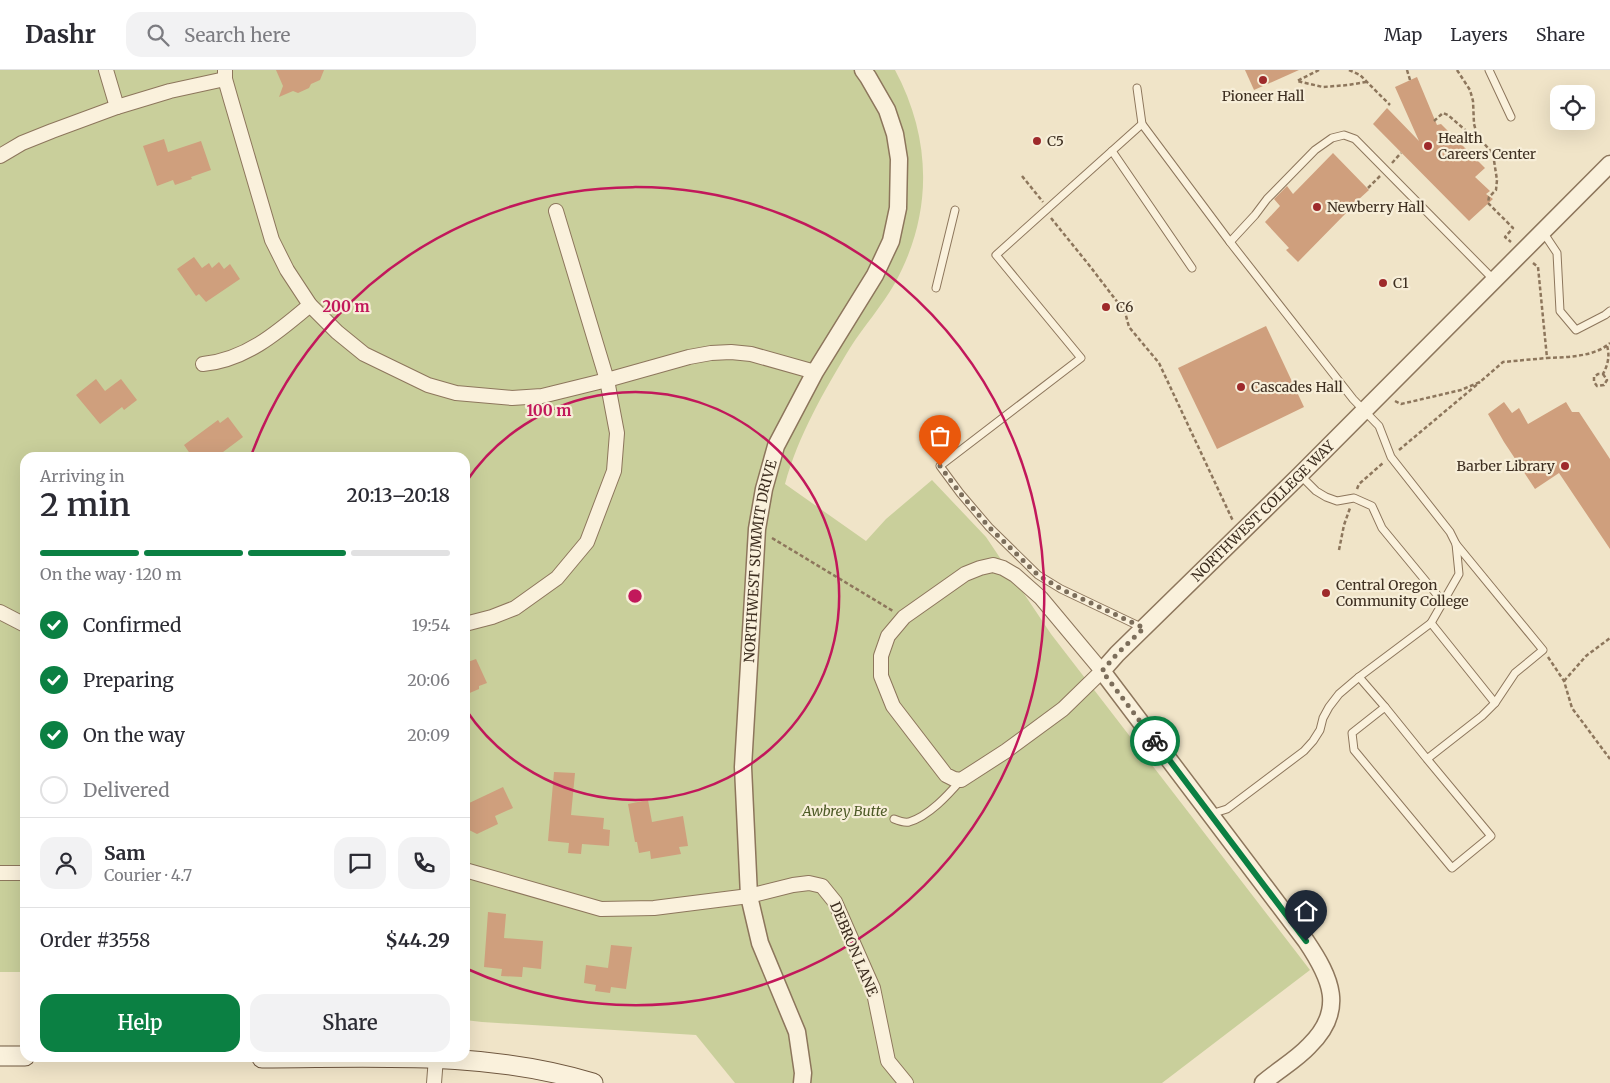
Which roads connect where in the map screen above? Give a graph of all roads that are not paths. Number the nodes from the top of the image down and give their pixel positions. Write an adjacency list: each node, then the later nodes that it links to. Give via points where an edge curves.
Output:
1 (106, 70): 6 (street)
2 (863, 70): 22 (street, NORTHWEST SUMMIT DRIVE, via 887,110 895,134 899,159 898,208 891,241 875,275)
3 (1488, 70): 7 (lane)
4 (225, 74): 6 (street); 19 (street, via 272,240)
5 (1137, 88): 8 (lane)
6 (117, 107): 10 (street, via 22,143)
7 (1511, 117)
8 (1142, 124): 9 (lane); 15 (lane)
9 (1112, 151): 16 (lane); 32 (lane, via 996,255 1081,358 940,466 989,527 1038,575)
10 (0, 156)
11 (1610, 164): 14 (street, NORTHWEST COLLEGE WAY)
12 (955, 210): 18 (lane)
13 (556, 211): 23 (street)
14 (1543, 232): 17 (street, NORTHWEST COLLEGE WAY); 20 (lane, via 1557,253 1560,311 1576,330)
15 (1230, 242): 17 (lane, via 1314,150 1332,138 1344,135 1355,140); 24 (lane)
16 (1192, 268)
17 (1494, 280): 24 (street, NORTHWEST COLLEGE WAY)
18 (936, 288)
19 (310, 305): 21 (street, via 267,340 233,357); 23 (street, via 364,354 428,385 456,393 512,398)
20 (1610, 311)
21 (202, 364)
22 (814, 372): 23 (street, via 751,354 725,353 690,358); 44 (street, NORTHWEST SUMMIT DRIVE, via 776,446 764,489 758,529 743,767)
23 (607, 380): 30 (street, via 617,433 614,471 587,542 557,578 515,608)
24 (1363, 410): 25 (street, NORTHWEST COLLEGE WAY); 26 (lane, via 1379,426 1391,457)
25 (1300, 474): 27 (lane, via 1326,497 1337,501 1354,498 1372,506 1382,528); 32 (street, NORTHWEST COLLEGE WAY)
26 (1456, 544): 27 (lane, via 1459,574); 35 (lane, via 1543,650 1515,673)
27 (1443, 602): 31 (lane)
28 (0, 612): 29 (street)
29 (20, 623)
30 (470, 623)
31 (1431, 623): 34 (lane); 35 (lane)
32 (1144, 628): 33 (street, NORTHWEST COLLEGE WAY)
33 (1102, 671): 38 (street, NORTHWEST COLLEGE WAY, via 1063,709); 38 (street, via 1041,598 1015,575 993,565 965,574 904,617 888,636 880,656 881,676 893,706 946,775); 39 (street)
34 (1359, 677): 36 (lane); 39 (lane, via 1334,700 1314,741 1304,751 1227,808)
35 (1494, 703): 37 (lane)
36 (1385, 707): 37 (lane); 37 (lane, via 1352,734 1354,750 1452,868 1491,836)
37 (1427, 759)
38 (961, 780): 40 (lane, NORTHWEST COLLEGE WAY, via 941,802 919,817 908,822)
39 (1211, 814): 53 (street, via 1321,963 1332,997 1324,1027 1309,1047)
40 (894, 819)
41 (470, 871): 44 (street, DEBRON LANE, via 601,909 654,908)
42 (20, 873): 43 (street)
43 (0, 874)
44 (749, 896): 51 (street, NORTHWEST SUMMIT DRIVE, via 760,943 797,1032); 52 (street, DEBRON LANE, via 810,883 822,886 832,896 873,988 888,1061)
45 (0, 1056): 46 (main road)
46 (20, 1056)
47 (470, 1060): 50 (main road, via 537,1068)
48 (436, 1062): 49 (street)
49 (434, 1083)
50 (593, 1083)
51 (802, 1083)
52 (906, 1083)
53 (1264, 1083)

